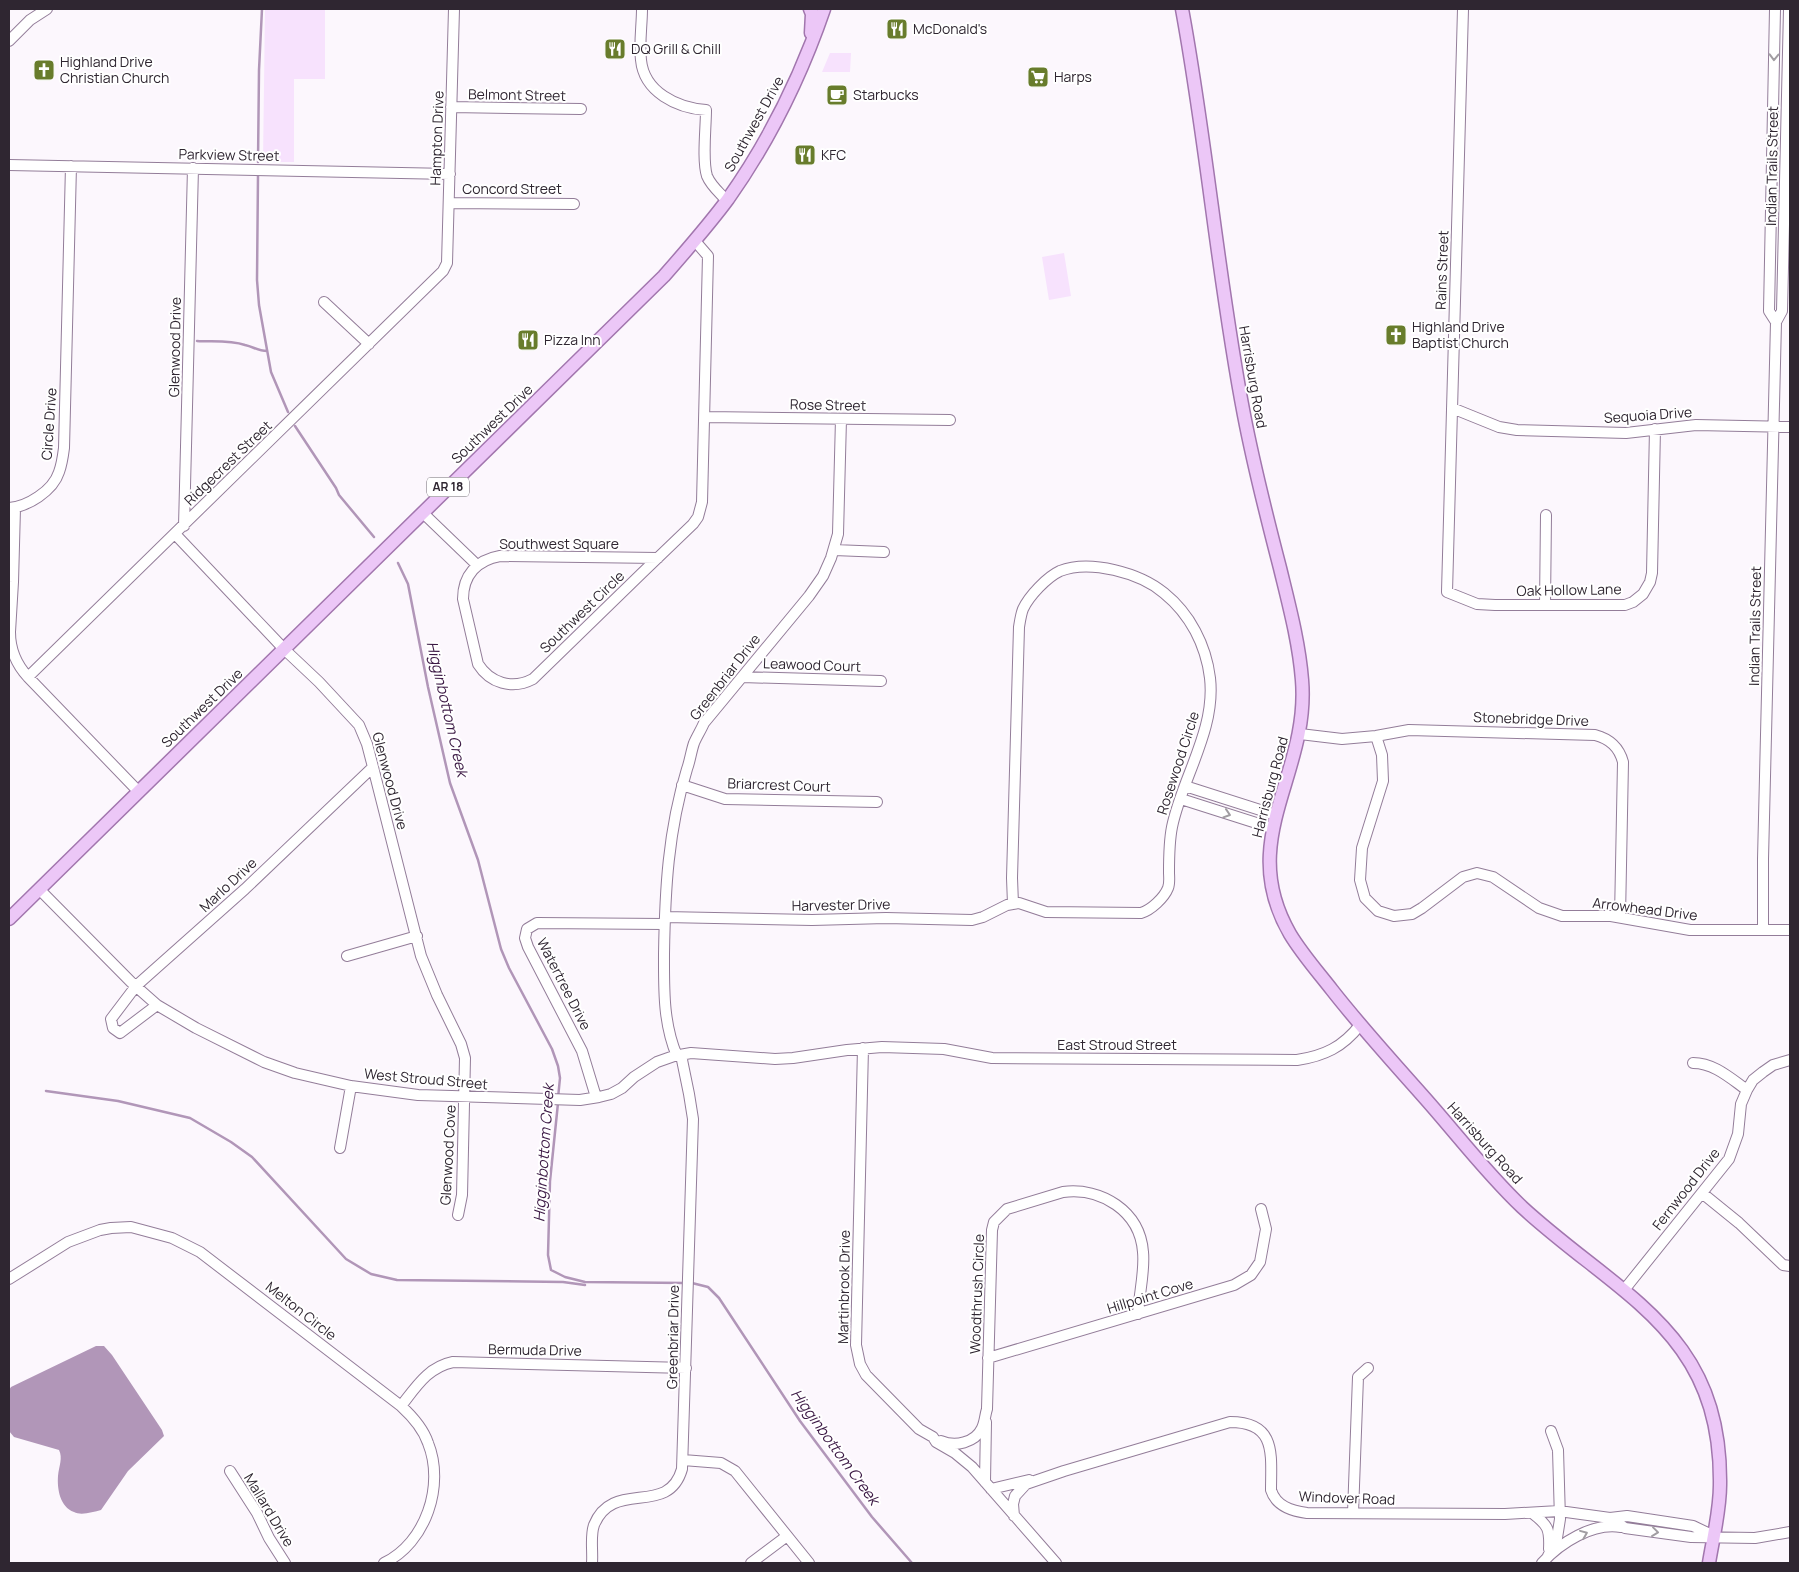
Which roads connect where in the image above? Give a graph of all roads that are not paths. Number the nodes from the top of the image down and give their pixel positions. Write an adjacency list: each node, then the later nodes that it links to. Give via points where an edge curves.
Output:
1 (47, 9): 11 (street)
2 (454, 9): 13 (street, Hampton Drive)
3 (642, 9): 19 (street, via 641,60 644,74 665,98 706,110 707,176)
4 (810, 9): 12 (main road)
5 (824, 9): 12 (main road, Southwest Drive / AR 18)
6 (833, 9): 12 (main road)
7 (1182, 9): 53 (main road, Harrisburg Road, via 1237,378 1250,447 1298,644 1303,686)
8 (1463, 9): 31 (street, Rains Street)
9 (1775, 9): 23 (street, Indian Trails Street, one-way to 23)
10 (1789, 9): 24 (street, Indian Trails Street)
11 (9, 40)
12 (812, 42): 19 (main road, Southwest Drive / AR 18, via 784,105)
13 (451, 108): 14 (street, Belmont Street); 18 (street, Hampton Drive)
14 (582, 109)
15 (9, 165): 16 (street, Parkview Street)
16 (71, 166): 17 (street, Parkview Street); 38 (street, Circle Drive, via 64,448 59,473 50,487 23,506)
17 (192, 168): 18 (street, Parkview Street); 41 (street, Glenwood Drive)
18 (450, 174): 20 (street, Hampton Drive)
19 (727, 201): 22 (main road, Southwest Drive / AR 18)
20 (449, 203): 21 (street, Concord Street); 25 (street, Hampton Drive)
21 (574, 204)
22 (695, 241): 32 (street, Southwest Circle, via 708,256); 39 (main road, Southwest Drive / AR 18, via 627,313)
23 (1770, 254): 24 (street); 26 (street, Indian Trails Street)
24 (1787, 254): 27 (street, Indian Trails Street)
25 (445, 268): 30 (street, Ridgecrest Street)
26 (1770, 286): 27 (street); 29 (street, Indian Trails Street, via 1769,311)
27 (1783, 287): 29 (street, Indian Trails Street, via 1782,311)
28 (324, 302): 30 (street)
29 (1776, 322): 35 (street, Indian Trails Street)
30 (369, 344): 41 (street, Ridgecrest Street)
31 (1452, 408): 37 (street, Sequoia Drive, via 1499,427 1517,430 1626,433); 47 (street, Rains Street)
32 (705, 417): 33 (street, Rose Street); 45 (street, Southwest Circle, via 700,510 693,524)
33 (841, 419): 34 (street, Rose Street); 43 (street, Greenbriar Drive, via 838,525)
34 (950, 420)
35 (1773, 426): 36 (street, Sequoia Drive); 37 (street, Sequoia Drive, via 1696,425); 68 (street, Indian Trails Street)
36 (1790, 427)
37 (1655, 429): 48 (street, Oak Hollow Lane, via 1652,573 1645,592 1634,602 1619,606)
38 (12, 508): 50 (street, Circle Drive, via 10,640 15,659)
39 (423, 512): 46 (street); 49 (main road, Southwest Drive / AR 18)
40 (1546, 515): 48 (street)
41 (184, 526): 42 (street, Ridgecrest Street)
42 (175, 534): 49 (street, Glenwood Drive); 50 (street, Ridgecrest Street)
43 (834, 550): 44 (street); 51 (street, Greenbriar Drive, via 815,588)
44 (884, 552)
45 (658, 558): 46 (street, Southwest Square, via 500,556); 46 (street, Southwest Circle, via 533,679 519,684 494,680 478,664 463,599 466,580)
46 (477, 565)
47 (1447, 592): 48 (street, Oak Hollow Lane, via 1476,604)
48 (1545, 604)
49 (284, 648): 55 (street, Glenwood Drive, via 355,720 362,730); 58 (main road, Southwest Drive / AR 18)
50 (28, 677): 58 (street, Circle Drive)
51 (742, 677): 52 (street, Leawood Court); 56 (street, Greenbriar Drive, via 704,723 694,743)
52 (881, 681)
53 (1300, 734): 54 (street, Stonebridge Drive, via 1342,739); 61 (main road, Harrisburg Road)
54 (1376, 736): 65 (street, Stonebridge Drive, via 1409,730 1457,730 1595,735 1611,742 1623,762); 65 (street, Arrowhead Drive, via 1383,762 1383,782 1362,848 1360,880 1365,898 1378,911 1394,916 1412,914 1463,877 1476,873 1493,877 1550,913)
55 (373, 767): 70 (street, Glenwood Drive); 72 (street, Marlo Drive, via 245,890)
56 (682, 784): 60 (street, Briarcrest Court, via 726,799); 67 (street, Greenbriar Drive, via 668,858)
57 (1185, 786): 59 (street, Rosewood Circle); 61 (street); 64 (street, Rosewood Circle, via 1206,724 1211,698 1207,660 1188,619 1163,591 1135,576 1097,568 1065,570 1053,575 1026,604 1019,627)
58 (138, 792): 63 (main road, Southwest Drive / AR 18)
59 (1181, 799): 62 (street, one-way to 62); 64 (street, Rosewood Circle, via 1170,834 1169,887 1146,911 1046,912)
60 (877, 802)
61 (1276, 814): 62 (main road, Harrisburg Road)
62 (1272, 828): 74 (main road, Harrisburg Road, via 1270,870 1280,914 1300,950)
63 (39, 889): 66 (main road, Southwest Drive / AR 18); 72 (street, West Stroud Street)
64 (1013, 904): 67 (street, Harvester Drive, via 972,920)
65 (1620, 918): 68 (street, Arrowhead Drive, via 1690,930)
66 (9, 919)
67 (665, 921): 76 (street, Greenbriar Drive, via 664,1010); 82 (street, Watertree Drive, via 537,923 527,929 528,947 582,1051)
68 (1763, 930): 69 (street, Arrowhead Drive)
69 (1790, 930)
70 (417, 936): 71 (street); 81 (street, Glenwood Drive, via 436,995 462,1049 466,1066)
71 (347, 956)
72 (136, 986): 73 (street, West Stroud Street); 73 (street, Marlo Drive, via 111,1019 113,1028 120,1033)
73 (157, 1005): 79 (street, West Stroud Street, via 264,1062)
74 (1360, 1025): 75 (street, East Stroud Street, via 1334,1049 1297,1060 992,1058 944,1049); 89 (main road, Harrisburg Road, via 1521,1206)
75 (864, 1048): 76 (street, West Stroud Street, via 775,1059 699,1052); 97 (street, Martinbrook Drive, via 856,1353 866,1375 919,1429)
76 (679, 1055): 82 (street, West Stroud Street, via 663,1059 618,1090); 92 (street, Greenbriar Drive, via 693,1119)
77 (1790, 1060): 80 (street, Fernwood Drive, via 1763,1072)
78 (1693, 1063): 80 (street, via 1713,1066)
79 (351, 1086): 81 (street, West Stroud Street); 83 (street)
80 (1747, 1090): 84 (street, Fernwood Drive, via 1729,1159)
81 (465, 1098): 82 (street, West Stroud Street); 86 (street, Glenwood Cove, via 462,1195)
82 (596, 1098)
83 (340, 1148)
84 (1702, 1193): 87 (street, via 1784,1265); 89 (street, Fernwood Drive)
85 (1261, 1209): 90 (street, Hillpoint Cove, via 1266,1229 1263,1254 1257,1268 1247,1278 1234,1285)
86 (458, 1215)
87 (1790, 1266)
88 (9, 1279): 94 (street, Melton Circle, via 68,1242 100,1230 131,1227 172,1238 200,1252)
89 (1624, 1290): 110 (main road, Harrisburg Road, via 1661,1322 1679,1345 1708,1399 1720,1458 1720,1491)
90 (1138, 1314): 91 (street, Hillpoint Cove); 91 (street, Woodthrush Circle, via 1144,1253 1134,1225 1120,1208 1101,1195 1063,1192 1008,1209 994,1222)
91 (988, 1358): 95 (street, Woodthrush Circle)
92 (686, 1368): 94 (street, Bermuda Drive, via 453,1362 427,1374); 98 (street, Greenbriar Drive)
93 (1368, 1368): 103 (street, via 1358,1378)
94 (401, 1406): 113 (street, Melton Circle, via 414,1418 428,1442 435,1471 434,1487 418,1533 403,1551)
95 (987, 1409): 97 (street, Woodthrush Circle, via 982,1427 966,1442 952,1444); 101 (street, Woodthrush Circle)
96 (1551, 1431): 102 (street, via 1558,1450)
97 (933, 1437): 101 (street, Martinbrook Drive, via 972,1467)
98 (683, 1460): 109 (street, via 721,1463 735,1471); 114 (street, Greenbriar Drive, via 680,1478 664,1492 648,1498 621,1499 604,1510 593,1532)
99 (230, 1471): 112 (street, Mallard Drive)
100 (1064, 1471): 101 (street, Windover Road); 103 (street, Windover Road, via 1230,1422 1241,1422 1257,1428 1268,1440 1271,1490 1280,1504 1301,1512); 105 (street, Windover Road, via 1023,1486 1014,1499)
101 (988, 1486): 105 (street, Martinbrook Drive)
102 (1559, 1511): 104 (street, Windover Road); 106 (street, Windover Road); 111 (street, via 1557,1538)
103 (1353, 1512): 104 (street, Windover Road)
104 (1532, 1512): 111 (street, via 1550,1533)
105 (1014, 1516): 117 (street, Martinbrook Drive)
106 (1610, 1518): 107 (street, Windover Road); 110 (street, Windover Road, via 1627,1516 1693,1526)
107 (1625, 1528): 110 (street, Windover Road, one-way to 110, via 1691,1537); 111 (street, one-way to 107, via 1580,1535 1600,1528)
108 (1790, 1532): 110 (street, Windover Road, via 1755,1538)
109 (787, 1536): 115 (street); 116 (street)
110 (1714, 1536): 118 (main road, Harrisburg Road)
111 (1545, 1560)
112 (285, 1563)
113 (384, 1563)
114 (592, 1563)
115 (751, 1563)
116 (809, 1563)
117 (1056, 1563)
118 (1709, 1563)

